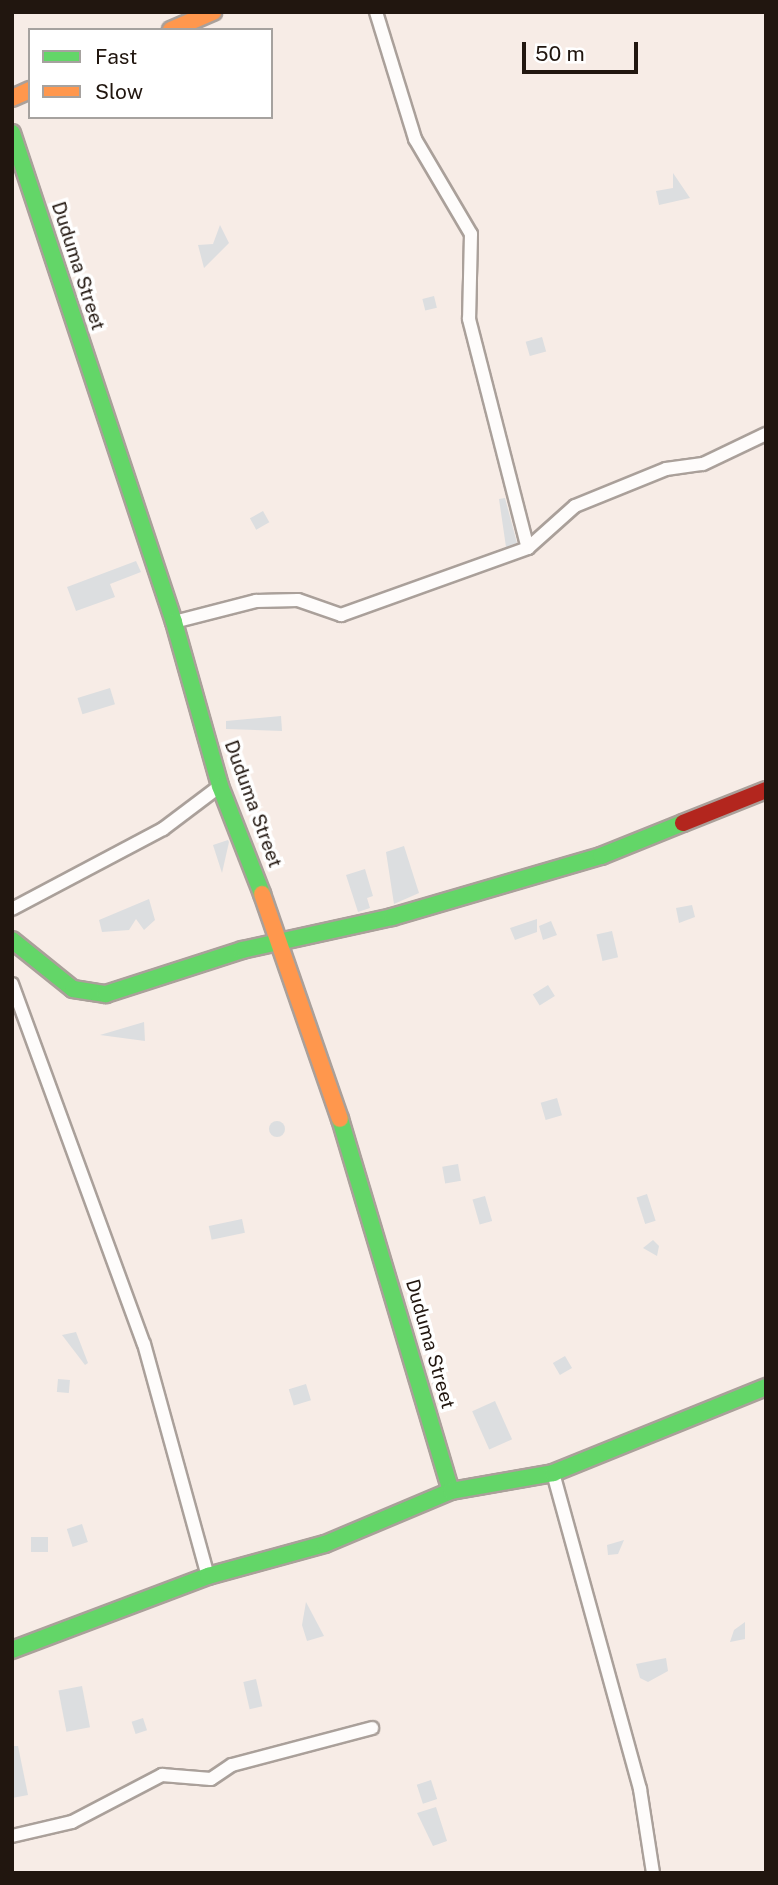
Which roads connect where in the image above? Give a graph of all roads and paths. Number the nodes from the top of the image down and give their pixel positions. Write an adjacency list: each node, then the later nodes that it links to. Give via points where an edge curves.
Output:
1 (213, 12): 3 (street)
2 (376, 12): 8 (street, via 415,139 471,234 469,319)
3 (177, 28)
4 (28, 91): 5 (street)
5 (12, 99)
6 (12, 133): 9 (street, Duduma Street)
7 (766, 434): 8 (street, via 703,464 666,469 575,506)
8 (528, 548): 9 (street, via 341,615 298,600 256,601)
9 (174, 622): 10 (street, Duduma Street)
10 (220, 786): 12 (street, via 163,829); 14 (street, Duduma Street)
11 (766, 790): 14 (street, via 601,856 393,917)
12 (12, 909)
13 (12, 940): 14 (street, via 73,989 106,993)
14 (283, 941): 18 (street, Duduma Street)
15 (12, 984): 19 (street, via 144,1344)
16 (766, 1387): 17 (street)
17 (553, 1473): 18 (street); 23 (street, via 639,1789)
18 (451, 1491): 19 (street, via 325,1544)
19 (208, 1576): 20 (street)
20 (12, 1650)
21 (372, 1728): 22 (street, via 232,1765 211,1779 162,1775 72,1822)
22 (12, 1836)
23 (653, 1873)

